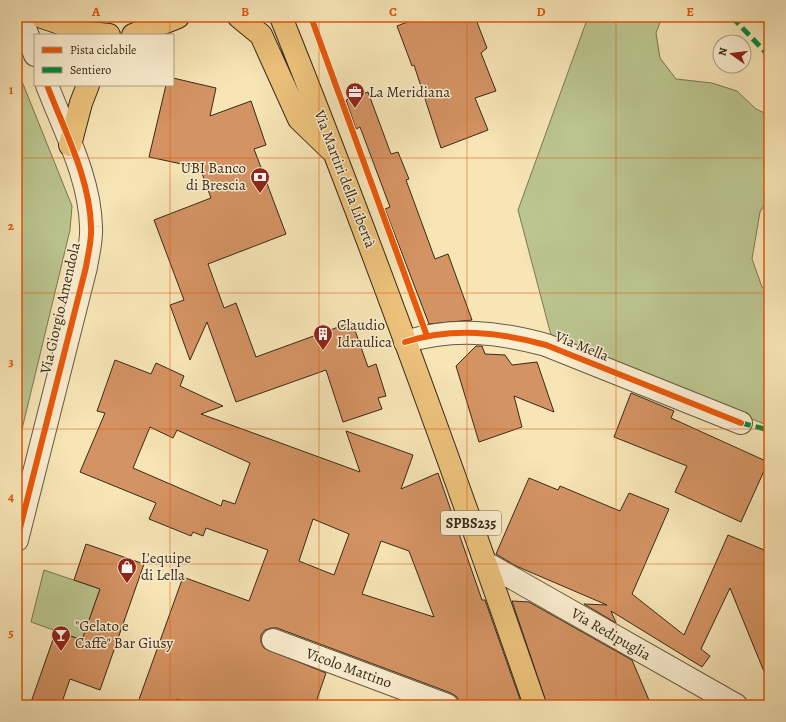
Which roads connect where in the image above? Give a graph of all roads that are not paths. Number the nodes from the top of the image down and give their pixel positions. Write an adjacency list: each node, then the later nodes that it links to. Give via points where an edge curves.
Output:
1 (21, 17): 8 (street)
2 (42, 17): 6 (main road)
3 (178, 17): 7 (main road)
4 (239, 17): 12 (main road, via 261,35 300,120)
5 (281, 17): 12 (main road, Via Martiri della Libertà / SPBS235)
6 (102, 34)
7 (136, 34)
8 (34, 52)
9 (46, 86): 11 (street, Via Giorgio Amendola)
10 (88, 86): 11 (main road)
11 (70, 145): 15 (street, Via Giorgio Amendola, via 87,200 91,228 86,266)
12 (337, 156): 13 (main road, Via Martiri della Libertà / SPBS235)
13 (405, 342): 14 (street, Via Mella, via 460,332 517,337 546,345); 16 (main road, SPBS235)
14 (741, 423)
15 (17, 540)
16 (486, 563): 19 (main road, SPBS235); 20 (street, Via Redipuglia)
17 (273, 640): 18 (street, Vicolo Mattino)
18 (447, 705)
19 (535, 705)
20 (736, 705)

